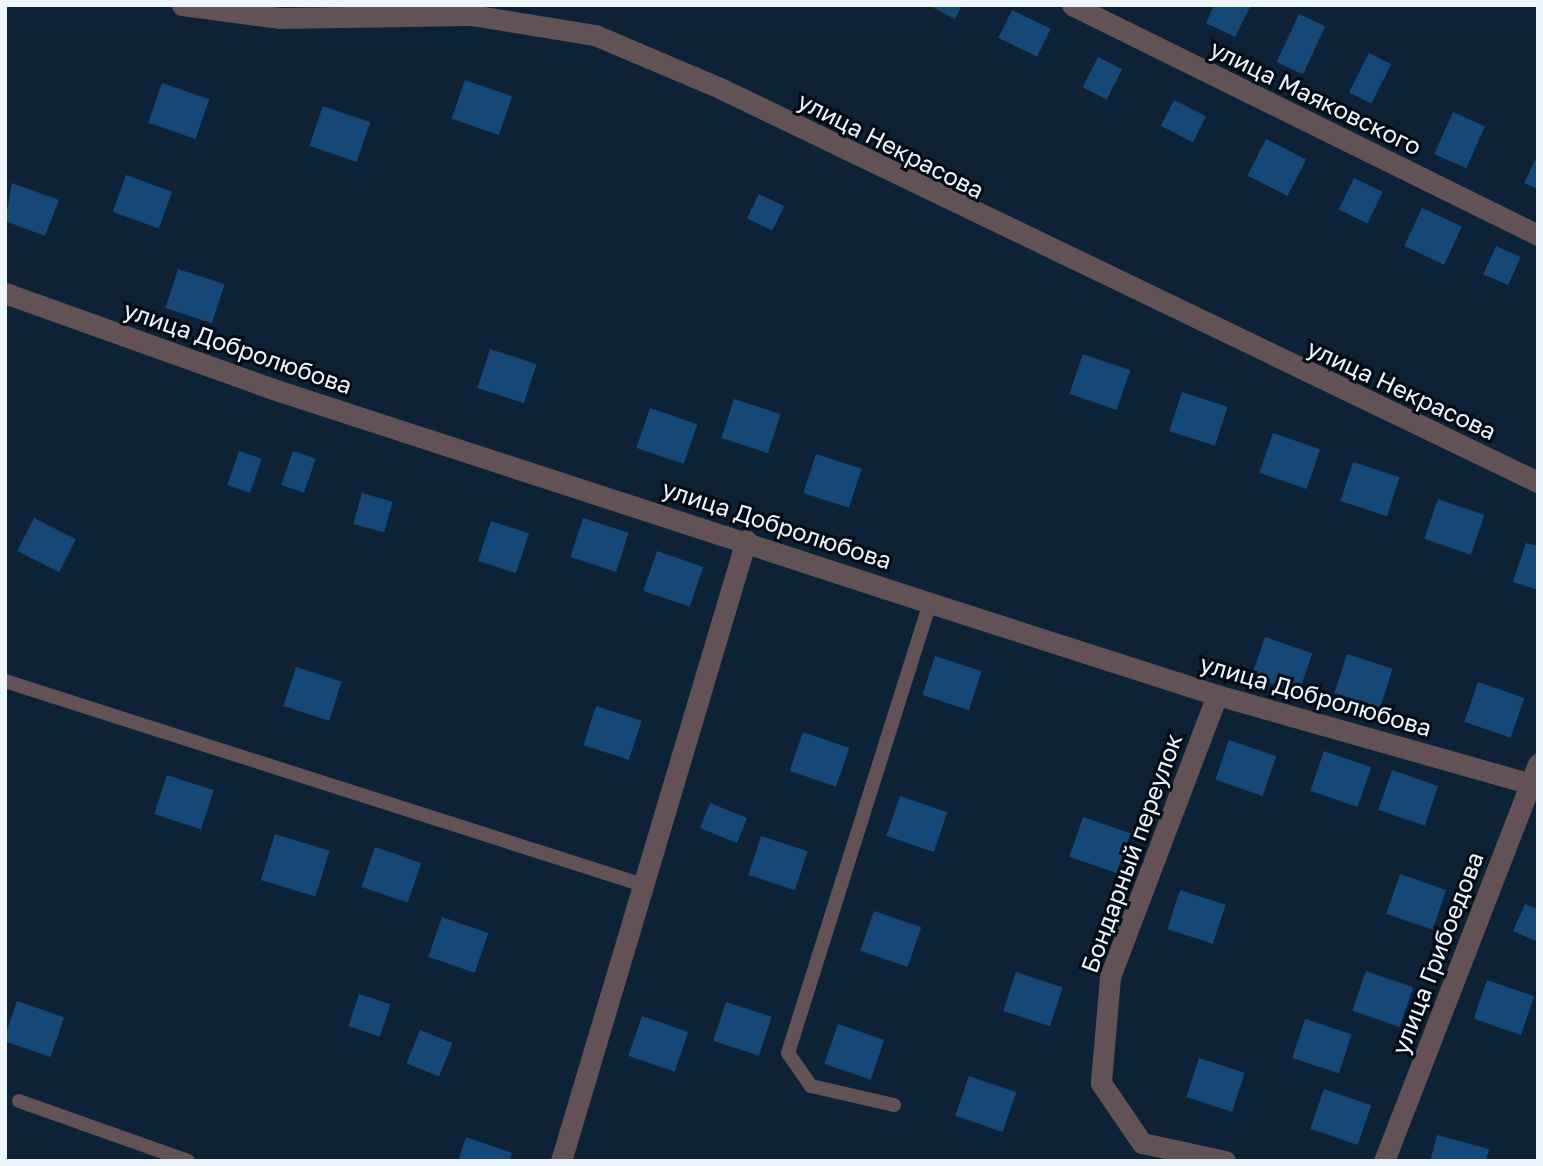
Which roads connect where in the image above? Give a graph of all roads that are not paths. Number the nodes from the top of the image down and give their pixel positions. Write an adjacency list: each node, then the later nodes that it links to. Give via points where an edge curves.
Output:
1 (183, 5): 5 (street, улица Некрасова, via 279,18 471,15 595,35 722,89)
2 (1073, 5): 3 (street, улица Маяковского)
3 (1538, 235)
4 (5, 293): 6 (street, улица Добролюбова, via 273,389)
5 (1538, 482)
6 (746, 540): 7 (street, улица Добролюбова); 11 (street)
7 (930, 603): 9 (street, улица Добролюбова); 13 (lane, via 788,1053 811,1086)
8 (5, 681): 11 (lane)
9 (1217, 695): 10 (street, улица Добролюбова); 16 (street, Бондарный переулок, via 1110,977 1101,1083 1142,1143)
10 (1535, 778): 17 (street, улица Грибоедова)
11 (643, 885): 15 (street)
12 (19, 1101): 14 (lane)
13 (894, 1105)
14 (188, 1161)
15 (561, 1161)
16 (1225, 1161)
17 (1384, 1161)

